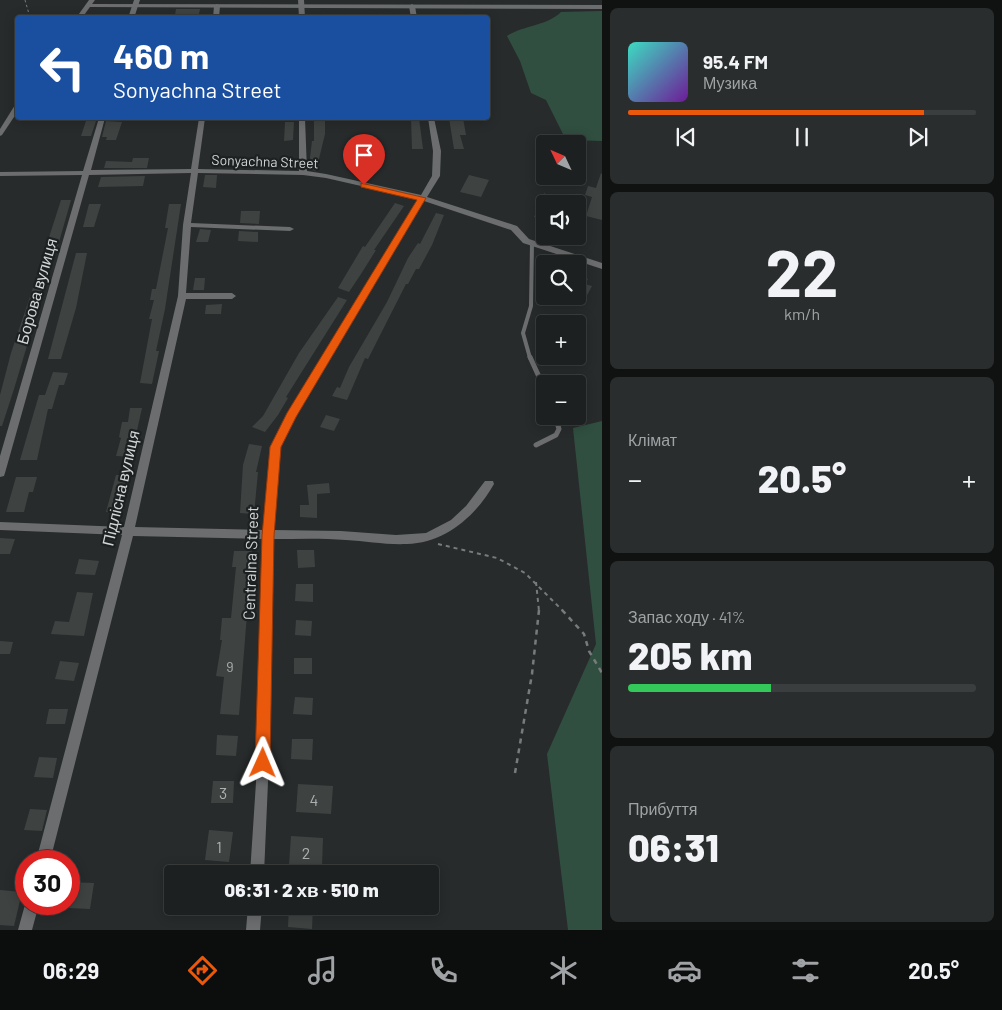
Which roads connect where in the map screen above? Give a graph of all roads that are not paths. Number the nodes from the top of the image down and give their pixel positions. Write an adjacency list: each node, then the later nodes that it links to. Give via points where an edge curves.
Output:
1 (91, 2): 2 (street); 7 (street)
2 (136, 3): 5 (street)
3 (302, 3): 4 (street); 5 (street)
4 (412, 3): 6 (street)
5 (217, 6): 8 (street)
6 (602, 7)
7 (81, 15)
8 (216, 15)
9 (15, 110): 14 (street)
10 (101, 120): 16 (street, Борова вулиця)
11 (202, 120): 15 (street, Підлісна вулиця)
12 (302, 120): 17 (street)
13 (431, 120): 19 (street, Centralna Street, via 437,151 436,176)
14 (0, 134)
15 (195, 171): 16 (street, Sonyachna Street); 17 (street, Sonyachna Street); 20 (street, Підлісна вулиця)
16 (86, 172): 18 (street, Sonyachna Street); 29 (street, Борова вулиця)
17 (303, 173): 19 (street, Sonyachna Street)
18 (0, 174)
19 (422, 198): 22 (street, Sonyachna Street, via 514,228); 33 (street, Centralna Street, via 275,447)
20 (187, 225): 21 (street); 24 (street, Підлісна вулиця)
21 (290, 229)
22 (532, 243): 23 (street, Sonyachna Street); 26 (lane, via 531,306 523,333)
23 (602, 266)
24 (182, 296): 25 (street); 32 (street, Підлісна вулиця)
25 (232, 296)
26 (538, 375)
27 (558, 425): 28 (lane, via 556,435)
28 (536, 445)
29 (0, 473)
30 (490, 484): 33 (street, via 454,524 419,540 342,535)
31 (0, 526): 32 (street)
32 (128, 533): 33 (street); 34 (street, Підлісна вулиця)
33 (268, 536): 35 (street, Centralna Street)
34 (46, 850)
35 (257, 865)
36 (29, 915): 38 (street)
37 (254, 915): 39 (street)
38 (25, 930)
39 (253, 930)

